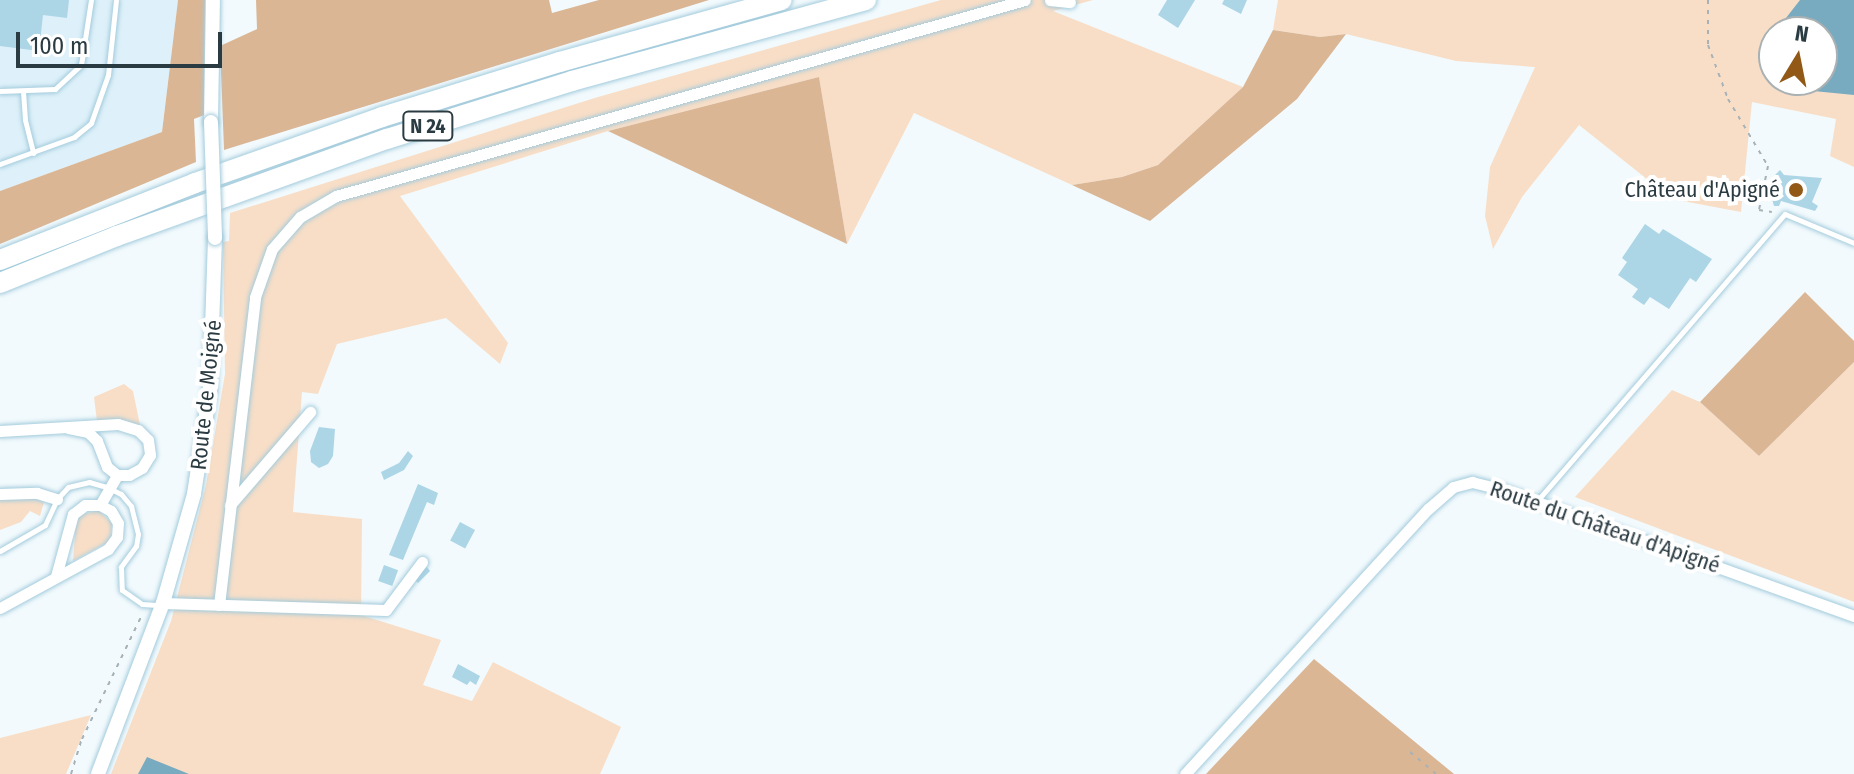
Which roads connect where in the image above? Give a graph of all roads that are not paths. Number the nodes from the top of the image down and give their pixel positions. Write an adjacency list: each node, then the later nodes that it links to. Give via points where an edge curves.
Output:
1 (91, 0): 10 (lane, via 81,65 55,89)
2 (116, 0): 11 (lane, via 108,75 91,123 74,137)
3 (213, 0): 29 (street, Route de Moigné, bridge, via 214,318 204,439 181,548)
4 (782, 0): 14 (highway, N 24, via 369,122)
5 (866, 0): 15 (highway, N 24, via 572,81 400,135)
6 (1025, 0): 25 (street, via 336,196 300,217 272,249 255,297)
7 (1050, 0): 8 (street)
8 (1070, 2)
9 (0, 91): 10 (lane)
10 (23, 91): 11 (lane)
11 (33, 153): 12 (lane)
12 (0, 164)
13 (1854, 243): 23 (lane, via 1785,214)
14 (0, 260)
15 (0, 283)
16 (310, 412): 25 (street)
17 (68, 428): 18 (street); 19 (street, via 88,432); 19 (street, via 118,424 138,430 148,440 150,455 142,468)
18 (0, 431)
19 (117, 475): 20 (street)
20 (107, 487): 22 (lane, via 78,483); 24 (street); 29 (lane, via 121,494 136,521 136,546 119,573 122,590)
21 (0, 494): 22 (street, via 37,493)
22 (57, 499): 26 (lane, via 45,525)
23 (1536, 501): 32 (street, Route du Château d'Apigné); 34 (street, Route du Château d'Apigné, via 1472,482 1453,487)
24 (100, 505): 28 (street, via 85,505 73,514); 28 (street, via 118,523 117,537 108,549)
25 (230, 506): 30 (street)
26 (0, 551)
27 (422, 562): 30 (street, via 386,610)
28 (56, 576): 31 (street)
29 (158, 605): 30 (street); 33 (street, Route de Moigné)
30 (219, 605)
31 (0, 608)
32 (1854, 616)
33 (98, 774)
34 (1185, 774)

